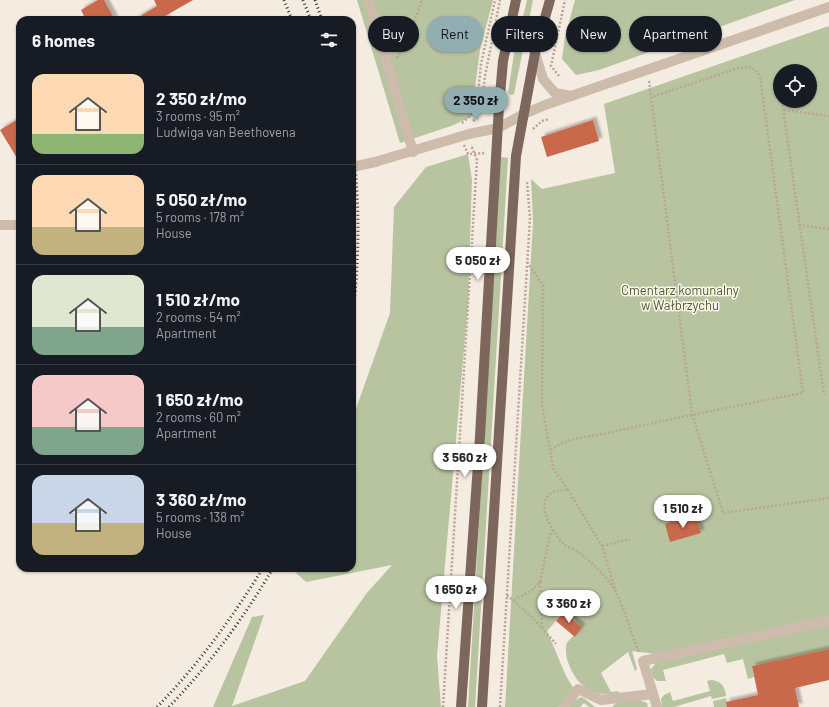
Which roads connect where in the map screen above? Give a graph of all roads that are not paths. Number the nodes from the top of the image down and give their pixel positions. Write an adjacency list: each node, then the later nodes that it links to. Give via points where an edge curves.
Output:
1 (369, 0): 9 (street)
2 (516, 0): 8 (main road, via 503,62)
3 (550, 0): 5 (main road)
4 (829, 7): 6 (street)
5 (535, 53): 6 (street, via 543,79 555,93); 7 (main road)
6 (574, 96): 7 (street)
7 (524, 114): 8 (street); 16 (main road, via 515,163)
8 (498, 128): 9 (street); 15 (main road)
9 (413, 152): 10 (street, bridge)
10 (356, 166)
11 (0, 224): 12 (street)
12 (16, 225)
13 (829, 621): 14 (street, via 643,661)
14 (653, 694): 17 (street, via 602,700 578,689); 18 (street)
15 (461, 707)
16 (482, 707)
17 (564, 707)
18 (657, 707)

